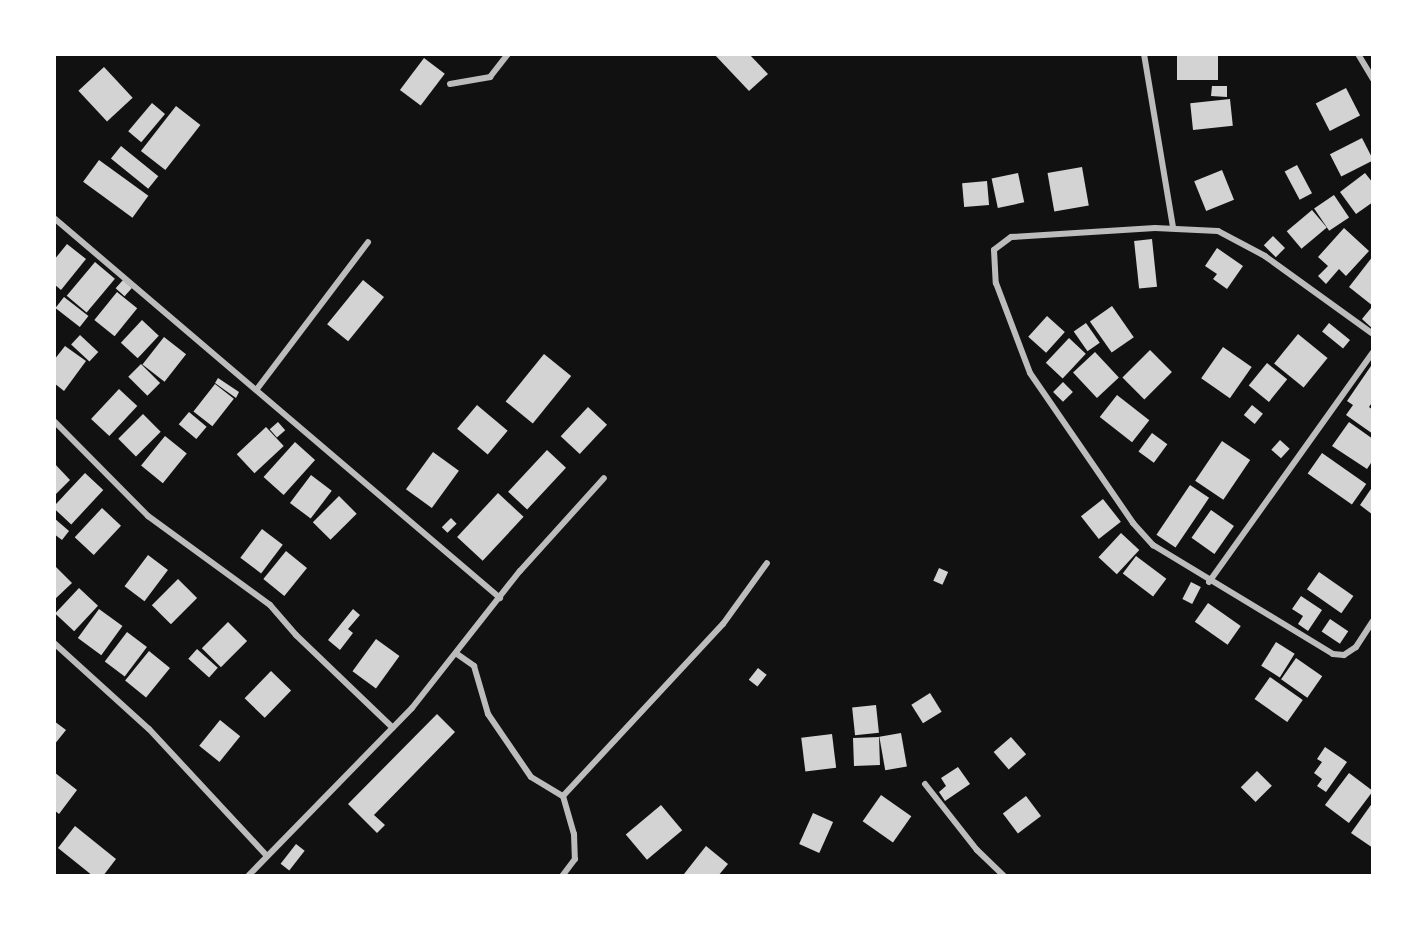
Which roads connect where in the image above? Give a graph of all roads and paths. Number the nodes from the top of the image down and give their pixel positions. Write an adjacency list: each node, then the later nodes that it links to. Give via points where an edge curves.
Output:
1 (508, 54): 5 (street, via 490,77)
2 (1143, 54): 7 (street)
3 (1358, 54): 4 (street)
4 (1373, 79)
5 (450, 84)
6 (54, 218): 11 (street)
7 (1173, 228): 9 (street, via 1218,231 1242,242); 15 (street, via 1011,237 994,250 992,264 1030,373 1133,523 1153,545)
8 (368, 242): 11 (street)
9 (1373, 334)
10 (1373, 352): 15 (street)
11 (257, 389): 16 (street)
12 (54, 422): 20 (street, via 148,516 270,605)
13 (604, 478): 16 (street)
14 (767, 563): 22 (street, via 723,624)
15 (1209, 582): 17 (street, via 1333,654 1344,655 1356,647)
16 (500, 598): 19 (street)
17 (1373, 621)
18 (54, 644): 23 (street, via 149,729)
19 (457, 654): 20 (street); 22 (street, via 474,666 488,714 531,777)
20 (393, 728): 23 (street)
21 (925, 784): 26 (street, via 977,850)
22 (563, 796): 25 (street, via 574,834 574,859)
23 (267, 856): 24 (street)
24 (248, 876)
25 (561, 876)
26 (1004, 876)

